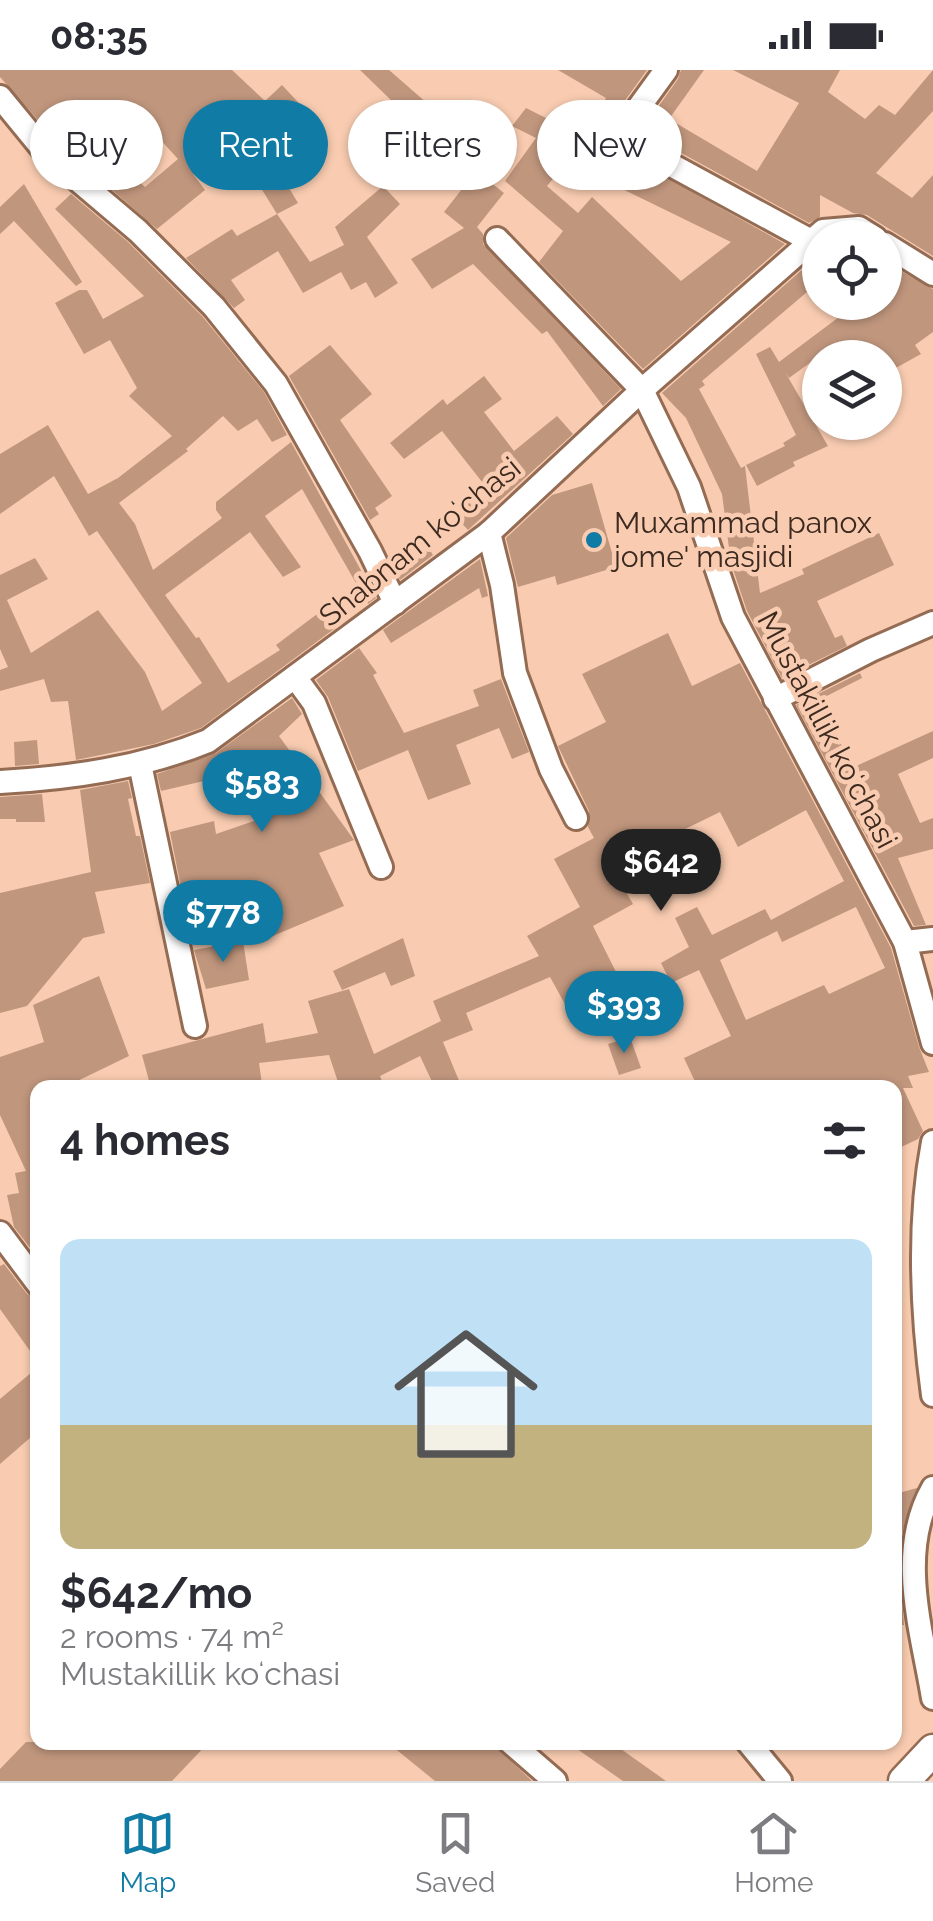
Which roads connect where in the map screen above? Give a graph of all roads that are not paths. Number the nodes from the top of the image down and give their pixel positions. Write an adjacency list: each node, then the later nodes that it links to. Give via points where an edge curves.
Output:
1 (666, 70): 3 (street, via 626,124 628,142)
2 (0, 97): 10 (street, via 46,153 214,307 276,384)
3 (802, 235)
4 (497, 239): 8 (street, Mustakillik koʻchasi)
5 (802, 249): 8 (street, Shabnam koʻchasi)
6 (902, 255): 7 (street)
7 (933, 274)
8 (642, 390): 9 (street, Shabnam koʻchasi); 13 (street, Mustakillik koʻchasi, via 689,486 733,617)
9 (489, 533): 10 (street, Shabnam koʻchasi); 16 (street, via 515,673)
10 (394, 604): 12 (street, Shabnam koʻchasi)
11 (933, 623): 13 (street)
12 (296, 677): 14 (street, Shabnam koʻchasi, via 208,741); 17 (street, via 314,703)
13 (775, 698): 19 (street, Mustakillik koʻchasi)
14 (140, 764): 15 (street, Shabnam koʻchasi); 20 (street)
15 (0, 782)
16 (576, 818)
17 (381, 867)
18 (933, 939): 19 (street)
19 (905, 942): 21 (street, Mustakillik koʻchasi)
20 (195, 1026)
21 (933, 1043)
22 (933, 1142): 25 (street, via 924,1190)
23 (0, 1233): 24 (street)
24 (30, 1273)
25 (933, 1395)
26 (933, 1488): 27 (street, via 917,1531 913,1581)
27 (933, 1698)
28 (519, 1750): 31 (street)
29 (755, 1750): 32 (street)
30 (933, 1750): 33 (street)
31 (556, 1781)
32 (780, 1781)
33 (904, 1781)

